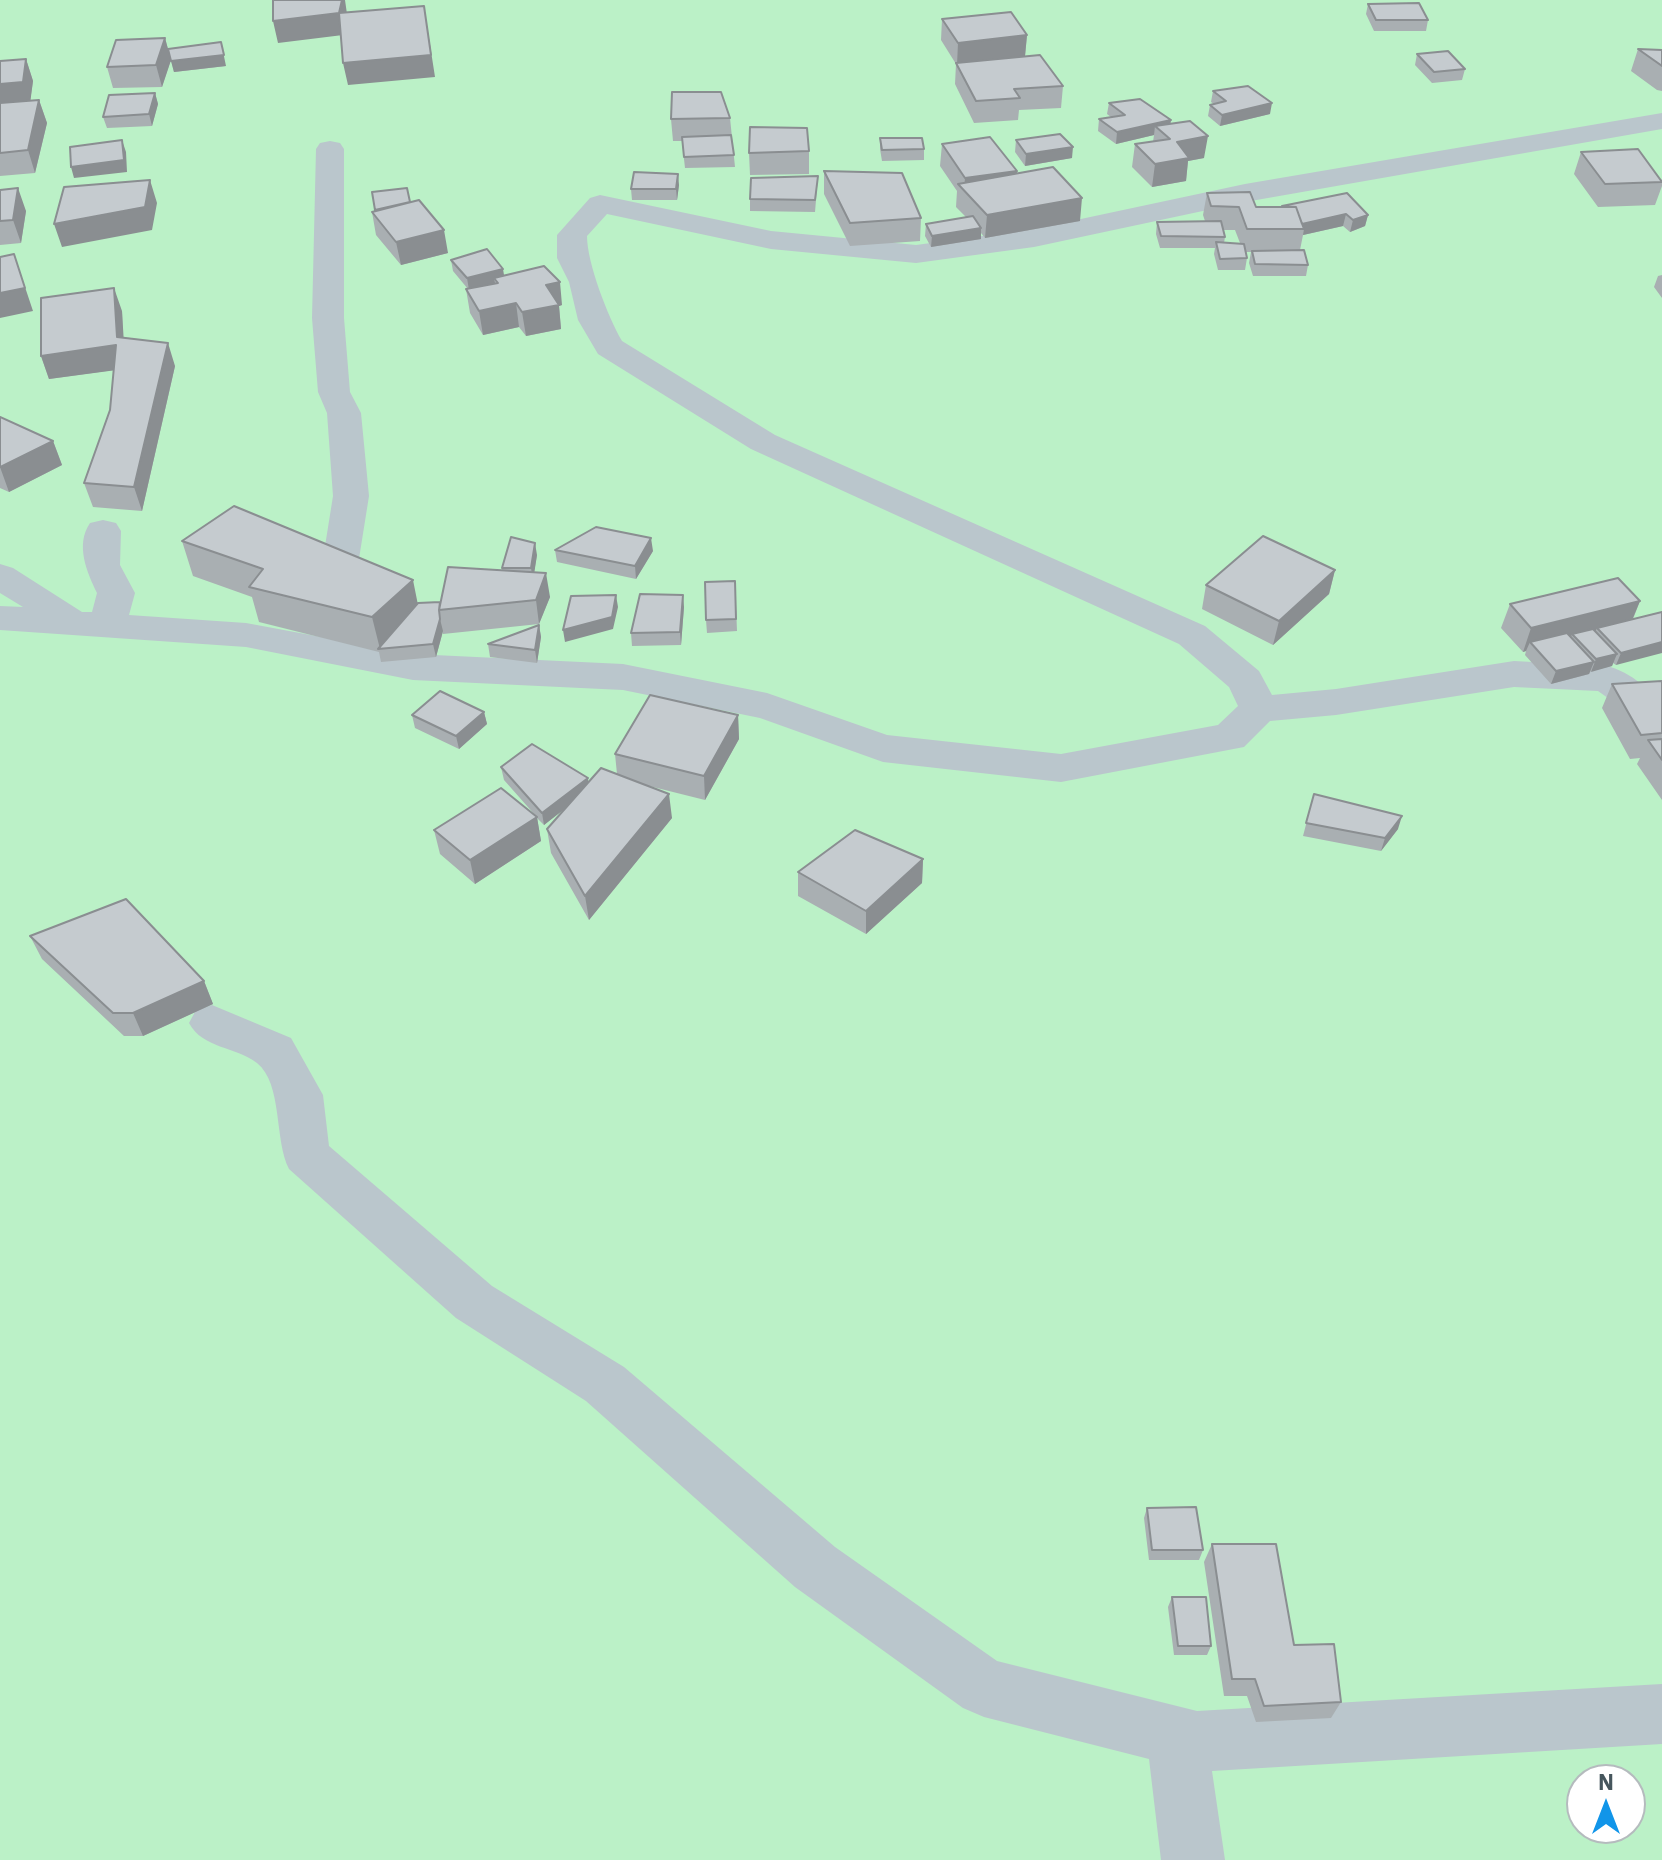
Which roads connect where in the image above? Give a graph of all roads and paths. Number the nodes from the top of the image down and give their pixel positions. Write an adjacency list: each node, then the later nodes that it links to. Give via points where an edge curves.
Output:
1 (1662, 121): 8 (street, via 1245,193 1034,238 916,254 771,240 600,204 572,235 572,258 609,347 763,442 1192,635 1245,680)
2 (330, 149): 7 (street, via 328,318 334,392 344,413 349,454 351,496 340,565)
3 (103, 531): 6 (street, via 102,565 116,593)
4 (0, 576): 6 (street)
5 (0, 618): 6 (street)
6 (91, 624): 7 (street, via 246,635)
7 (350, 655): 8 (street, via 413,667 623,677 767,706 883,748 1061,768 1230,737)
8 (1259, 709): 9 (street, via 1514,674 1607,679 1629,694)
9 (1662, 747)
10 (212, 1023): 12 (street, via 275,1051 299,1095 306,1155 474,1302 605,1384 815,1567 984,1687)
11 (1662, 1714): 12 (street, via 1197,1741)
12 (1177, 1737): 13 (street)
13 (1193, 1860)

